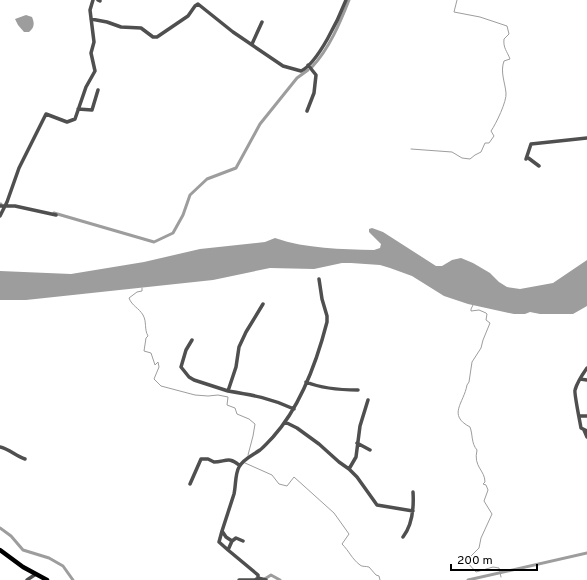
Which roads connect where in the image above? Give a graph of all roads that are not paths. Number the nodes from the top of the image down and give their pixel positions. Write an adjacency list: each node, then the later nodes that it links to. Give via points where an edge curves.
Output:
1 (93, 0): 3 (street)
2 (346, 0): 6 (street, via 316,58)
3 (91, 19): 5 (street, via 121,27 141,28 157,37 188,16 196,4); 8 (street, via 94,42 91,53 95,71)
4 (262, 22): 5 (street)
5 (252, 44): 6 (street, via 283,66 301,71)
6 (308, 65): 9 (street, via 316,76 314,93)
7 (98, 90): 8 (street, via 92,110)
8 (78, 109): 12 (street, via 75,119 67,122 46,114)
9 (307, 111)
10 (587, 138): 11 (street, via 531,144 526,158)
11 (539, 166)
12 (2, 206): 13 (street); 14 (street)
13 (56, 214)
14 (0, 216)
15 (319, 279): 21 (street, via 327,322 310,377)
16 (263, 304): 23 (street, via 239,347)
17 (192, 340): 23 (street, via 181,367 194,380)
18 (587, 368): 19 (street)
19 (580, 378): 20 (street); 26 (street, via 574,392)
20 (587, 380)
21 (306, 382): 22 (street, via 335,390); 25 (street)
22 (358, 390)
23 (228, 391): 25 (street, via 256,395)
24 (368, 400): 31 (street)
25 (294, 409): 28 (street)
26 (579, 416): 27 (street); 29 (street, via 581,428)
27 (587, 416)
28 (285, 422): 35 (street, via 260,450); 36 (street, via 297,428)
29 (585, 430): 30 (street)
30 (587, 437)
31 (357, 443): 33 (street); 36 (street, via 355,460)
32 (0, 447): 34 (street)
33 (370, 450)
34 (25, 459)
35 (239, 465): 37 (street, via 234,460 214,462 202,459); 40 (street, via 234,493)
36 (349, 468): 39 (street, via 377,505)
37 (190, 484)
38 (413, 492): 39 (street)
39 (413, 511): 41 (street, via 409,529)
40 (222, 531): 42 (street); 45 (street, via 219,542)
41 (404, 537)
42 (232, 540): 43 (street, via 236,538); 45 (street)
43 (243, 541)
44 (0, 550): 46 (main road)
45 (228, 550): 47 (street, via 258,575)
46 (36, 574): 48 (street); 49 (main road)
47 (258, 578): 50 (street); 51 (street)
48 (27, 580)
49 (47, 580)
50 (239, 580)
51 (266, 580)

